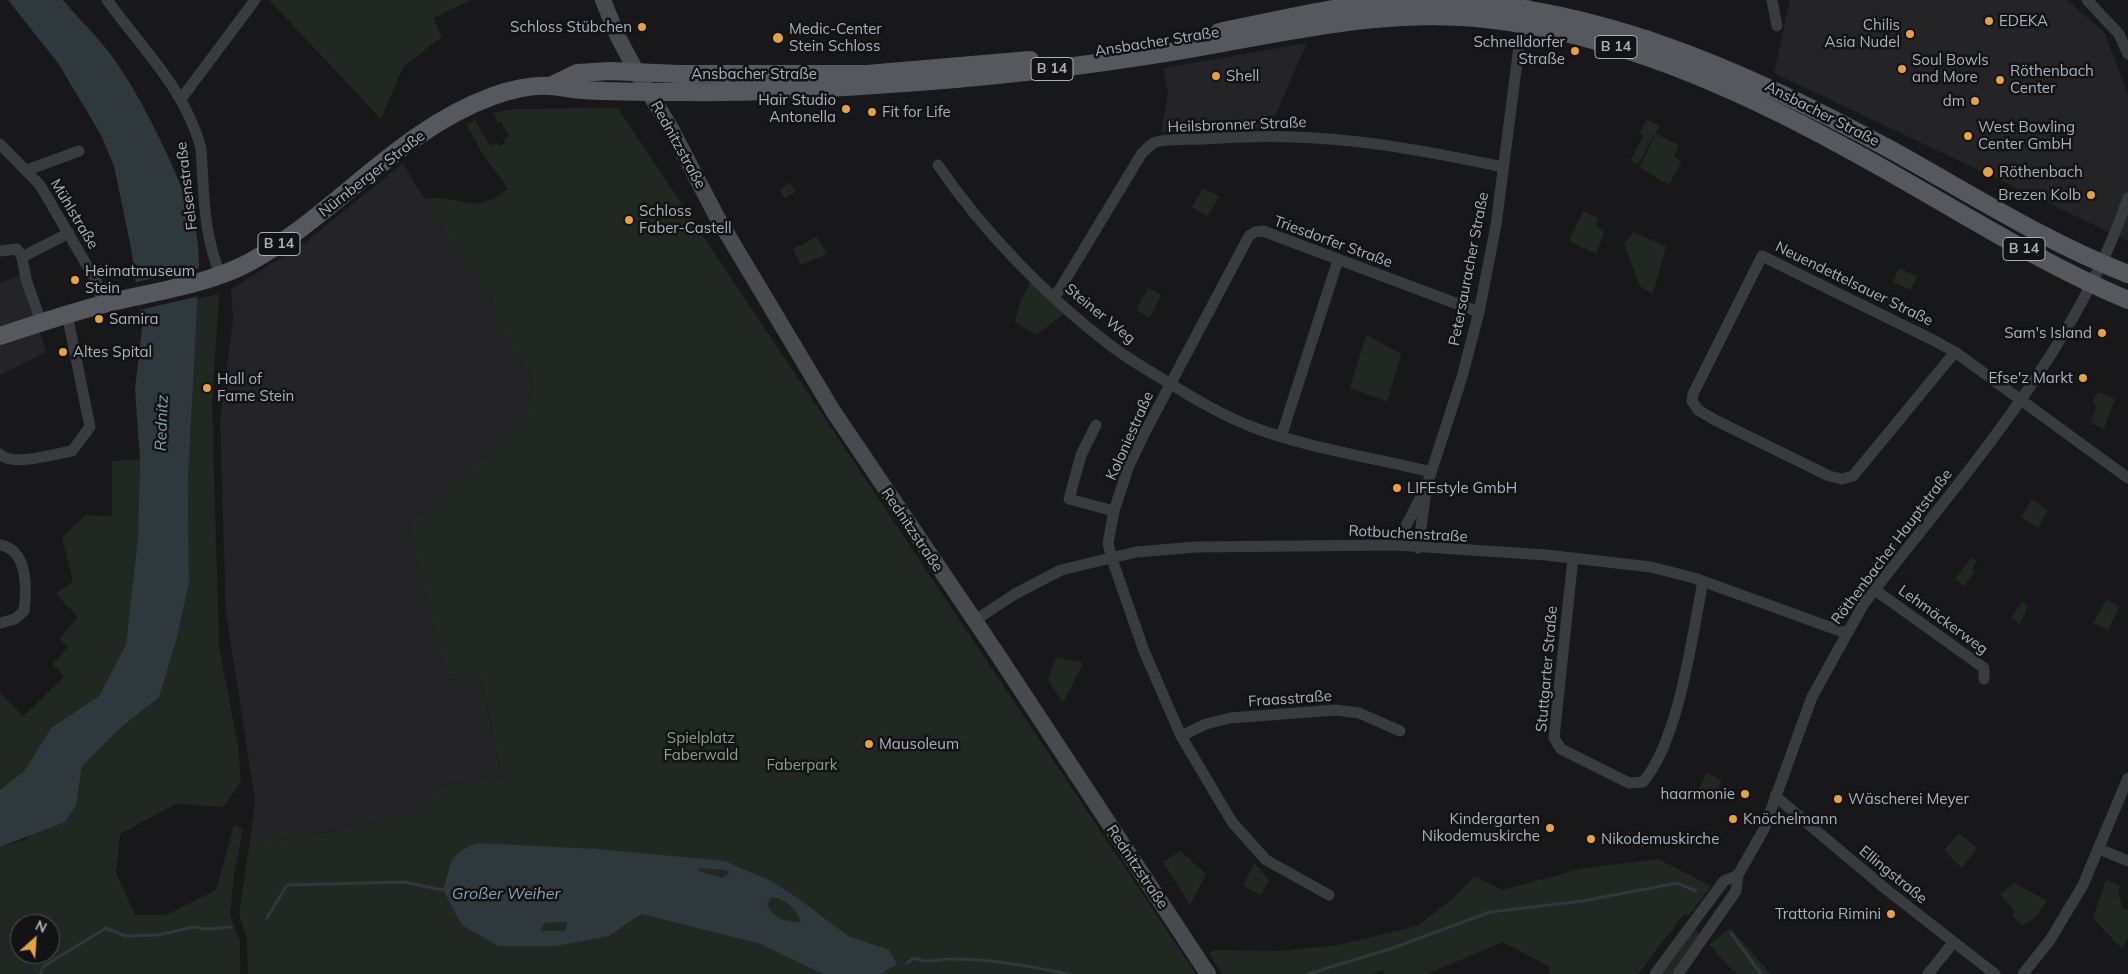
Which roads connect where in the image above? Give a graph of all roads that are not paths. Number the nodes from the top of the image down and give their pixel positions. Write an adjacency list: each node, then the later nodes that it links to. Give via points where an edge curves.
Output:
1 (106, 0): 13 (street, Felsenstraße, via 155,59)
2 (255, 0): 13 (street)
3 (603, 0): 10 (main road, Rednitzstraße)
4 (1772, 0): 8 (street)
5 (2087, 0): 9 (street, via 2119,34)
6 (1525, 4): 7 (street); 10 (main road, Ansbacher Straße / B 14, via 1450,0 1374,4 1094,52 867,74); 24 (main road, Ansbacher Straße / B 14, via 1626,31 1750,77)
7 (1522, 25): 12 (main road, Ansbacher Straße / B 14, via 1464,17 1383,18 1098,63 954,80 808,89); 17 (street, Petersauracher Straße); 27 (main road, Ansbacher Straße / B 14, via 1610,46 1716,84 1849,149)
8 (1777, 26)
9 (2128, 54)
10 (637, 72): 11 (main road, Nürnberger Straße / B 14, via 577,73); 12 (main road, Rednitzstraße)
11 (552, 85): 12 (main road, Nürnberger Straße / B 14, via 578,90); 26 (main road, Nürnberger Straße / B 14, via 496,95 454,114 390,157 300,230)
12 (647, 91): 52 (main road, Rednitzstraße, via 833,411)
13 (181, 100): 26 (street, Felsenstraße, via 201,148 206,230)
14 (0, 144): 18 (street, Mühlstraße)
15 (79, 151): 18 (street, Mühlstraße)
16 (938, 165): 28 (street, Steiner Weg, via 961,199 993,236)
17 (1503, 168): 28 (street, Heilsbronner Straße, via 1406,147 1294,135 1154,143 1142,153); 31 (street, Petersauracher Straße)
18 (27, 170): 20 (street, Mühlstraße)
19 (2128, 198): 24 (street)
20 (69, 233): 22 (street); 30 (street, Mühlstraße, via 96,281)
21 (0, 251): 22 (street, via 17,249)
22 (22, 257): 33 (street)
23 (1338, 260): 31 (street, Triesdorfer Straße); 36 (street, Triesdorfer Straße, via 1263,231 1249,236); 39 (street)
24 (2101, 264): 25 (main road, Ansbacher Straße / B 14); 27 (street)
25 (2128, 274)
26 (221, 276): 30 (main road, Nürnberger Straße / B 14)
27 (2091, 284): 29 (main road, Ansbacher Straße / B 14); 37 (street, Röthenbacher Hauptstraße, via 2057,347)
28 (1055, 297): 36 (street, Steiner Weg, via 1112,347)
29 (2128, 300)
30 (103, 304): 32 (main road, B 14)
31 (1479, 312): 41 (street, Petersauracher Straße)
32 (67, 314): 33 (main road, B 14); 40 (street, via 90,427 72,451 17,461)
33 (41, 322): 34 (main road, B 14)
34 (0, 336)
35 (1955, 352): 35 (street, Neuendettelsauer Straße, via 1762,256 1692,401 1701,413 1829,476 1847,479 1853,476); 37 (street, Neuendettelsauer Straße)
36 (1170, 384): 39 (street, Steiner Weg, via 1225,414); 44 (street, Koloniestraße, via 1128,468)
37 (2022, 400): 42 (street, Neuendettelsauer Straße); 51 (street, Röthenbacher Hauptstraße)
38 (1096, 425): 44 (street, via 1081,455 1069,499)
39 (1281, 437): 41 (street, Steiner Weg)
40 (0, 454)
41 (1431, 472): 43 (street, Petersauracher Straße)
42 (2128, 478)
43 (1426, 485): 46 (street, Petersauracher Straße); 47 (street, Petersauracher Straße)
44 (1114, 511): 49 (street, Koloniestraße, via 1108,543)
45 (0, 545): 53 (street, via 10,547 21,559 26,597 24,611 15,619)
46 (1396, 545): 47 (street, Rotbuchenstraße); 49 (street, Rotbuchenstraße, via 1196,547 1136,552)
47 (1418, 548): 48 (street, Rotbuchenstraße)
48 (1573, 558): 50 (street, Rotbuchenstraße, via 1651,567); 50 (street, Stuttgarter Straße, via 1554,738 1561,748 1629,783 1643,782 1652,771 1670,728)
49 (1112, 559): 52 (street, Rotbuchenstraße, via 1061,570 1015,594); 57 (street, Koloniestraße, via 1144,651)
50 (1703, 582): 54 (street, Rotbuchenstraße)
51 (1875, 590): 54 (street, Röthenbacher Hauptstraße); 55 (street, Lehmäckerweg, via 1984,668)
52 (974, 621): 65 (main road, Rednitzstraße)
53 (0, 623)
54 (1846, 633): 59 (street, Röthenbacher Hauptstraße, via 1812,697)
55 (1984, 679)
56 (1400, 731): 57 (street, Fraasstraße, via 1359,713 1336,710 1230,718 1206,724)
57 (1181, 736): 63 (street, Koloniestraße, via 1232,822 1249,842 1266,860)
58 (2128, 778): 60 (street)
59 (1775, 796): 62 (street, Röthenbacher Hauptstraße, via 1764,829); 64 (street, Ellingstraße)
60 (2099, 849): 61 (street); 70 (street, via 2061,923)
61 (2128, 861)
62 (1738, 875): 66 (street, Röthenbacher Hauptstraße, via 1724,881); 67 (street, Röthenbacher Hauptstraße, via 1736,891)
63 (1329, 895)
64 (1953, 942): 68 (street); 69 (street, Ellingstraße)
65 (1208, 974)
66 (1655, 974)
67 (1678, 974)
68 (1928, 974)
69 (1994, 974)
70 (2024, 974)

